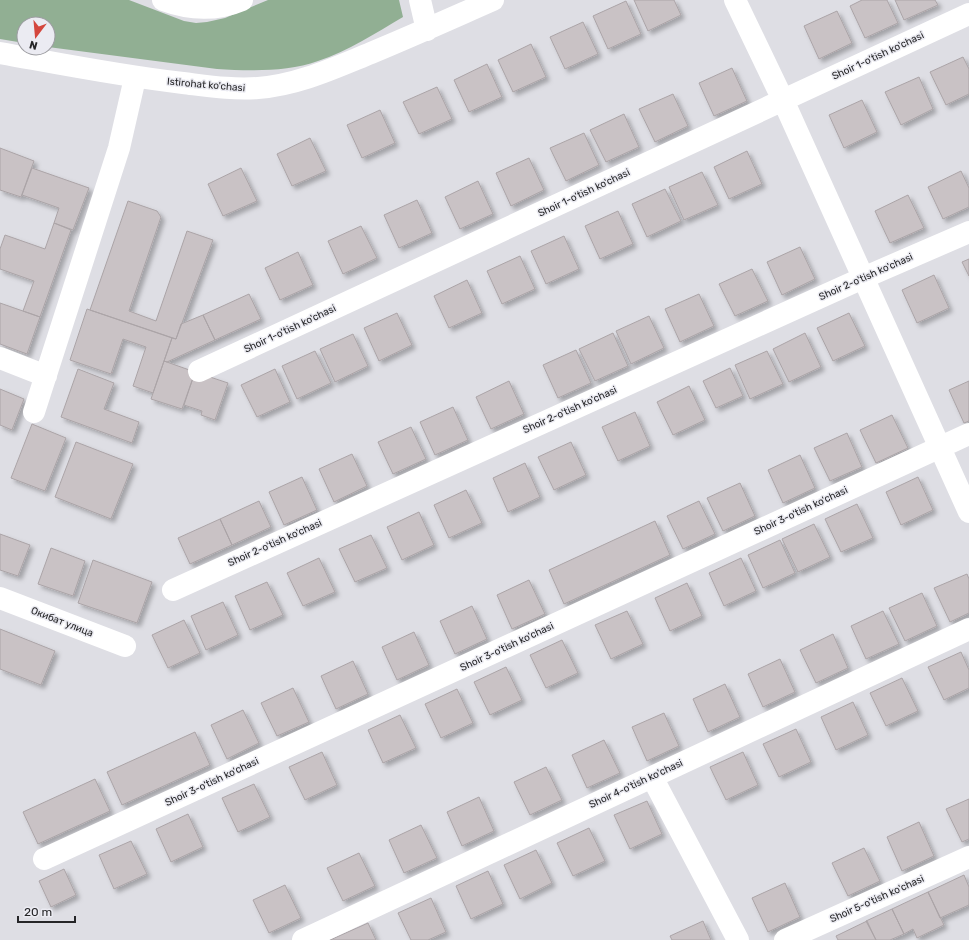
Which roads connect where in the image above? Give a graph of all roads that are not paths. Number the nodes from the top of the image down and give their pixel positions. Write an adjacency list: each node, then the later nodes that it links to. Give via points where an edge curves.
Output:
1 (163, 0): 2 (street, via 209,9)
2 (242, 0)
3 (420, 0): 7 (street)
4 (493, 0): 7 (street, Istirohat ko'chasi)
5 (735, 0): 10 (street)
6 (969, 14): 10 (street, Shoir 1-o'tish ko'chasi)
7 (427, 30): 9 (street, Istirohat ko'chasi, via 335,68 278,85 234,89)
8 (0, 53): 9 (street, Istirohat ko'chasi)
9 (135, 78): 15 (street, via 119,148)
10 (783, 100): 12 (street); 14 (street, Shoir 1-o'tish ko'chasi)
11 (969, 232): 12 (street, Shoir 2-o'tish ko'chasi)
12 (863, 278): 18 (street); 20 (street, Shoir 2-o'tish ko'chasi)
13 (0, 358): 15 (street)
14 (199, 371)
15 (46, 376): 16 (street)
16 (34, 412)
17 (969, 434): 18 (street, Shoir 3-o'tish ko'chasi)
18 (939, 448): 19 (street); 26 (street, Shoir 3-o'tish ko'chasi)
19 (969, 512)
20 (173, 590)
21 (0, 598): 23 (street, Окибат улица)
22 (969, 629): 24 (street, Shoir 4-o'tish ko'chasi)
23 (125, 646)
24 (652, 777): 27 (street, Shoir 4-o'tish ko'chasi); 28 (street)
25 (969, 857): 29 (street, Shoir 5-o'tish ko'chasi)
26 (44, 859)
27 (303, 940)
28 (738, 940)
29 (786, 940)

